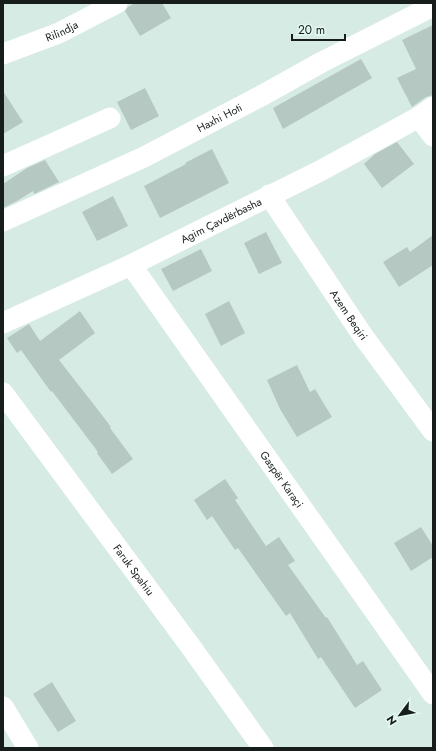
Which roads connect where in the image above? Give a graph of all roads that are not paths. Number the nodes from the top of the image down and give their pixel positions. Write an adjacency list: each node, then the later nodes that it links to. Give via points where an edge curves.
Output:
1 (117, 3): 3 (street, Rilindja, via 59,33)
2 (433, 6): 9 (street, Haxhi Hoti, via 144,157)
3 (3, 54)
4 (426, 112): 6 (street); 8 (street, Agim Çavdërbasha, via 320,171)
5 (110, 118): 7 (street)
6 (433, 136)
7 (3, 166)
8 (269, 195): 10 (street, Agim Çavdërbasha); 13 (street, Azem Beqiri, via 363,336)
9 (3, 221)
10 (131, 265): 11 (street, Agim Çavdërbasha); 14 (street, Gaspër Karaçi)
11 (3, 322)
12 (3, 393): 17 (street, Faruk Spahiu)
13 (433, 431)
14 (433, 694)
15 (3, 707): 16 (street)
16 (28, 748)
17 (263, 748)

